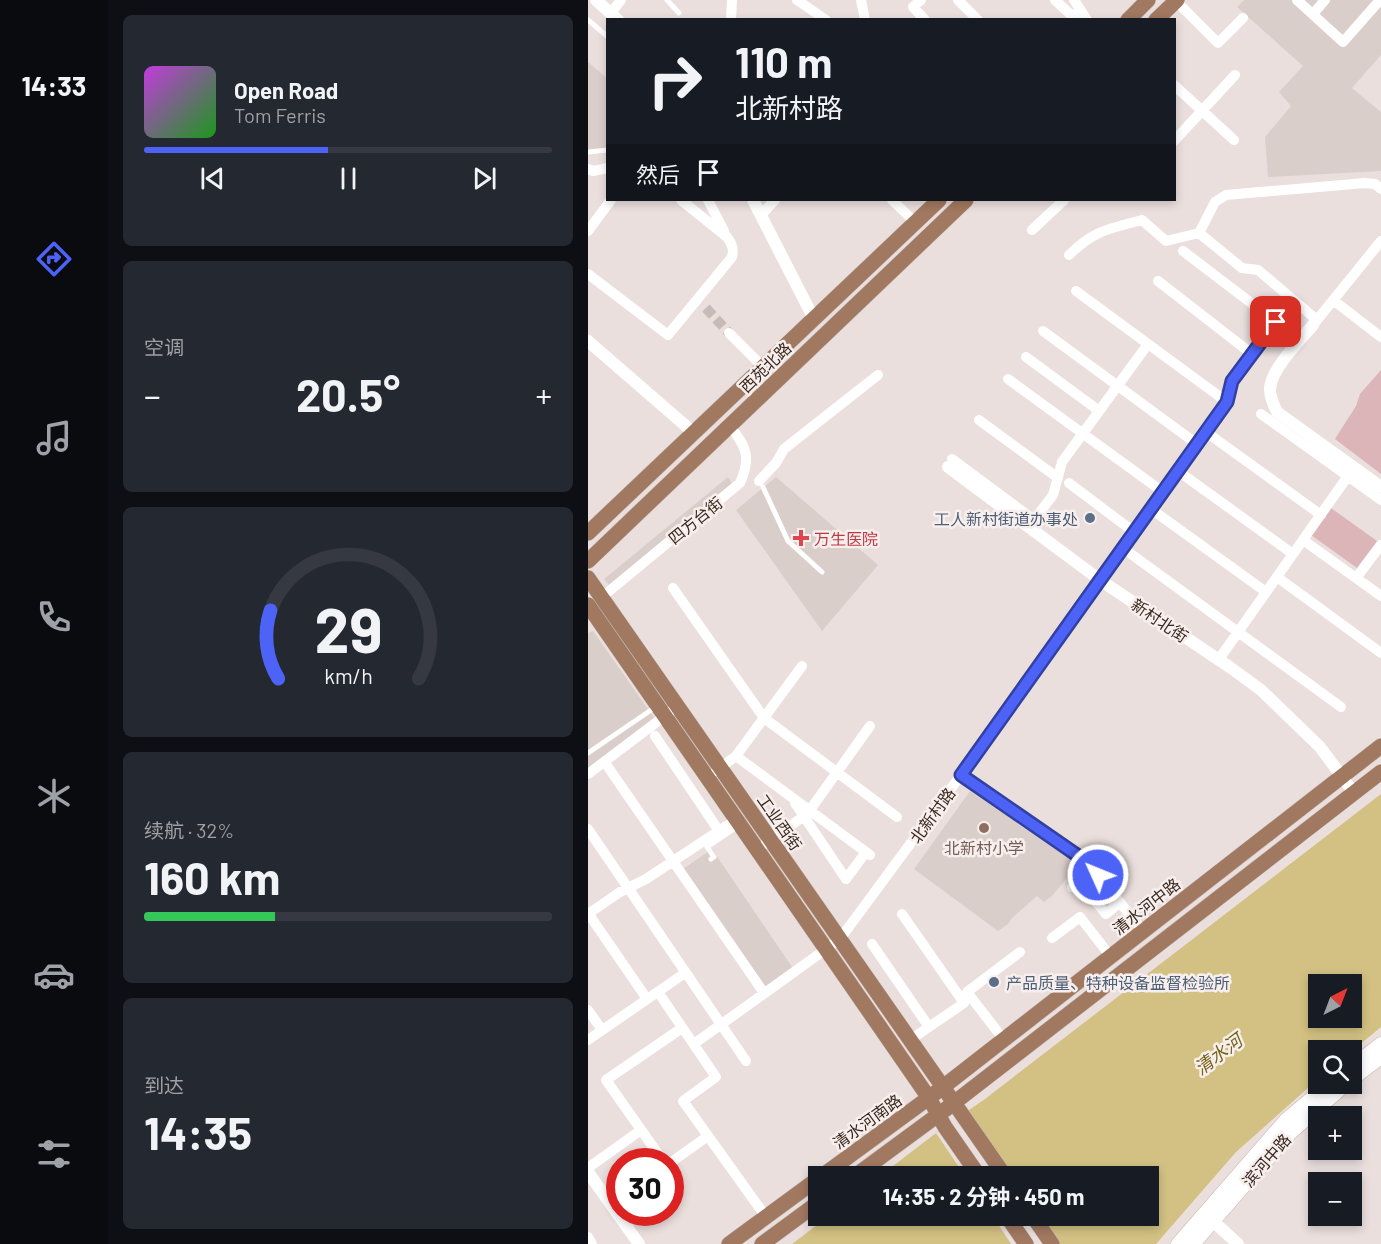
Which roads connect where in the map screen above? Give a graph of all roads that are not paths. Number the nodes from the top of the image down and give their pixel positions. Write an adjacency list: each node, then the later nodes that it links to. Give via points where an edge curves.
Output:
1 (596, 0): 18 (street)
2 (621, 0): 18 (street)
3 (667, 0): 16 (lane)
4 (732, 0): 19 (street)
5 (797, 0): 20 (street)
6 (861, 0): 21 (street)
7 (921, 0): 22 (street, via 913,7)
8 (958, 0): 23 (street)
9 (1055, 0): 24 (street)
10 (1074, 0): 25 (street)
11 (1148, 0): 26 (main road)
12 (1177, 0): 27 (main road); 28 (street, via 1218,43)
13 (1297, 0): 17 (street)
14 (1325, 0): 17 (street)
15 (1380, 0): 17 (street, via 1343,42)
16 (679, 13)
17 (1313, 14)
18 (614, 16)
19 (730, 18)
20 (823, 18)
21 (865, 18)
22 (923, 18)
23 (976, 18)
24 (1081, 18)
25 (1085, 18)
26 (1130, 18)
27 (1158, 18)
28 (1243, 18)
29 (588, 20): 30 (lane)
30 (606, 36)
31 (1235, 75): 33 (street)
32 (1176, 87): 33 (street)
33 (1202, 111): 34 (street); 35 (street)
34 (1176, 139)
35 (1234, 140)
36 (606, 150): 37 (lane)
37 (588, 152)
38 (606, 168): 39 (street)
39 (588, 169)
40 (1381, 189): 54 (street, via 1365,183 1226,195 1215,202)
41 (610, 201): 53 (street)
42 (682, 201): 55 (street)
43 (709, 201): 55 (street)
44 (754, 201): 50 (street)
45 (774, 201): 50 (street)
46 (893, 201): 51 (street)
47 (938, 201): 51 (main road, 西苑北路)
48 (965, 201): 80 (main road, 西苑北路)
49 (1063, 201): 52 (street)
50 (761, 215): 63 (street)
51 (915, 222): 63 (main road, 西苑北路)
52 (1032, 230)
53 (588, 231)
54 (1199, 233): 58 (street, via 1166,241 1142,220 1099,231); 64 (street, via 1242,268 1258,270)
55 (727, 237): 59 (street, via 734,251 732,257 702,303 668,335)
56 (1379, 249): 62 (street)
57 (1183, 250): 70 (street, 北新村路, via 1276,322)
58 (1069, 255)
59 (588, 274)
60 (1158, 281): 70 (street)
61 (1076, 291): 69 (street)
62 (1333, 300): 64 (street); 67 (street)
63 (814, 319): 72 (main road, 西苑北路)
64 (1315, 323): 92 (street, via 1276,373 1270,387 1271,399 1277,412)
65 (1043, 331): 75 (street)
66 (729, 333): 72 (street)
67 (1381, 337)
68 (588, 341): 82 (street)
69 (1148, 344): 75 (street); 76 (street)
70 (1252, 354): 76 (street, 北新村路, via 1232,381)
71 (1026, 357): 77 (street)
72 (763, 367): 82 (main road, 西苑北路)
73 (878, 375): 91 (street, via 784,449)
74 (1008, 379): 83 (street)
75 (1117, 385): 77 (street); 84 (street)
76 (1227, 402): 81 (street, 北新村路)
77 (1098, 410): 83 (street)
78 (1262, 414): 88 (street)
79 (979, 420): 89 (street)
80 (729, 426): 86 (street, via 743,443); 104 (main road, 西苑北路)
81 (1206, 432): 84 (street, 北新村路); 96 (street)
82 (694, 433): 99 (main road, 西苑北路)
83 (1082, 433): 89 (street, via 1062,462); 93 (street)
84 (1197, 444): 87 (street, 北新村路)
85 (950, 463): 97 (street, 新村北街)
86 (745, 471): 91 (street); 113 (street, 四方台街, via 740,483)
87 (1178, 471): 93 (street, 北新村路); 103 (street)
88 (1348, 476): 94 (street); 96 (street)
89 (1058, 478): 97 (street, via 1053,495)
90 (1069, 483): 98 (street)
91 (761, 484): 105 (lane, via 788,542)
92 (1381, 487)
93 (1163, 492): 95 (street, 北新村路)
94 (1381, 500)
95 (1151, 509): 98 (street, 北新村路); 111 (street)
96 (1320, 514): 100 (street)
97 (1034, 525): 109 (street, 新村北街)
98 (1134, 532): 109 (street, 北新村路)
99 (588, 533)
100 (1303, 540): 103 (street); 108 (street)
101 (1381, 545): 108 (street)
102 (1131, 554): 115 (street)
103 (1293, 554): 106 (street)
104 (588, 561)
105 (822, 572)
106 (1277, 576): 111 (street); 116 (street)
107 (588, 578): 113 (main road, 工业西街)
108 (1356, 578): 112 (street)
109 (1100, 580): 117 (street, 新村北街); 132 (street, 北新村路)
110 (674, 588): 121 (street)
111 (1266, 592): 115 (street)
112 (1381, 596)
113 (602, 597): 120 (main road, 工业西街)
114 (588, 605): 120 (main road, 工业西街)
115 (1238, 632): 117 (street); 119 (street)
116 (1381, 653)
117 (1219, 659): 133 (street, 新村北街, via 1285,712 1320,747)
118 (802, 666): 121 (street)
119 (1341, 707)
120 (667, 709): 125 (lane); 128 (main road, 工业西街); 131 (street)
121 (764, 718): 126 (street); 130 (street)
122 (870, 726): 130 (street)
123 (655, 736): 139 (street)
124 (1381, 746): 133 (main road, 清水河中路)
125 (588, 753)
126 (736, 756): 128 (street); 135 (street)
127 (608, 766): 142 (street)
128 (715, 772): 137 (main road, 工业西街); 140 (main road, 工业西街)
129 (1381, 772): 134 (main road)
130 (837, 773): 135 (street); 136 (street)
131 (588, 774)
132 (961, 775): 145 (street, via 1087,862); 150 (street, 北新村路)
133 (1342, 777): 134 (street, 新村北街); 148 (main road, 清水河中路)
134 (1354, 793): 179 (main road)
135 (807, 813): 135 (street, via 868,853 846,879); 140 (street)
136 (897, 817)
137 (739, 821): 139 (street); 140 (main road, 工业西街); 141 (lane, via 707,847 714,857)
138 (588, 829): 144 (street)
139 (719, 831): 142 (street)
140 (765, 845): 150 (main road, 工业西街); 152 (main road, 工业西街)
141 (711, 859)
142 (673, 862): 144 (street); 157 (street)
143 (1072, 887): 145 (street, via 1079,881 1106,914)
144 (628, 888): 146 (street); 155 (street)
145 (1120, 902): 148 (street)
146 (588, 914): 158 (street)
147 (902, 914): 161 (street, via 964,1003)
148 (1143, 931): 154 (main road, 清水河中路)
149 (1052, 938): 154 (street, via 1080,917)
150 (840, 939): 152 (street, 北新村路); 165 (main road, 工业西街)
151 (872, 944): 161 (street)
152 (826, 948): 157 (street, 北新村路); 173 (main road, 工业西街)
153 (1020, 952): 166 (street, via 967,992)
154 (1111, 957): 166 (main road, 清水河中路)
155 (685, 972): 156 (street); 160 (street)
156 (658, 992): 158 (street); 162 (street)
157 (764, 993): 160 (street, 北新村路)
158 (647, 999): 163 (street)
159 (588, 1010): 163 (street)
160 (720, 1025): 167 (street, 北新村路); 172 (street)
161 (929, 1027): 165 (street)
162 (682, 1028): 183 (street, via 606,1080); 184 (street, via 716,1077 683,1101)
163 (604, 1033): 164 (street)
164 (588, 1040)
165 (910, 1040): 171 (main road, 工业西街)
166 (1004, 1040): 175 (main road, 清水河中路)
167 (698, 1041)
168 (1381, 1044): 170 (main road)
169 (1381, 1057): 174 (main road)
170 (1362, 1058)
171 (923, 1059): 175 (main road, via 940,1072); 176 (main road, 工业西街)
172 (746, 1061)
173 (911, 1071): 176 (main road, 工业西街); 181 (main road, via 914,1093)
174 (1362, 1071)
175 (962, 1073): 176 (main road, 清水河中路)
176 (935, 1093): 180 (main road); 181 (main road, 清水河南路); 182 (main road)
177 (1317, 1094): 205 (main road, 滨河中路, via 1286,1120)
178 (1334, 1094): 195 (main road, 滨河中路, via 1291,1132)
179 (965, 1095): 180 (main road, via 960,1108); 182 (main road)
180 (962, 1115): 190 (main road)
181 (903, 1117): 187 (main road, 清水河南路)
182 (939, 1118): 188 (main road); 189 (main road)
183 (641, 1130): 185 (street); 191 (street)
184 (708, 1136): 186 (street); 194 (street)
185 (654, 1148)
186 (684, 1153)
187 (835, 1166)
188 (869, 1166)
189 (972, 1166)
190 (998, 1166)
191 (588, 1171): 200 (street)
192 (808, 1186): 194 (main road, 清水河南路)
193 (808, 1210): 202 (main road)
194 (766, 1216): 201 (main road, 清水河南路)
195 (1213, 1221): 206 (main road, 滨河中路); 207 (street)
196 (1014, 1226): 203 (main road)
197 (1040, 1226): 204 (main road)
198 (588, 1238): 199 (street)
199 (592, 1244)
200 (639, 1244)
201 (729, 1244)
202 (762, 1244)
203 (1026, 1244)
204 (1052, 1244)
205 (1178, 1244)
206 (1193, 1244)
207 (1238, 1244)

